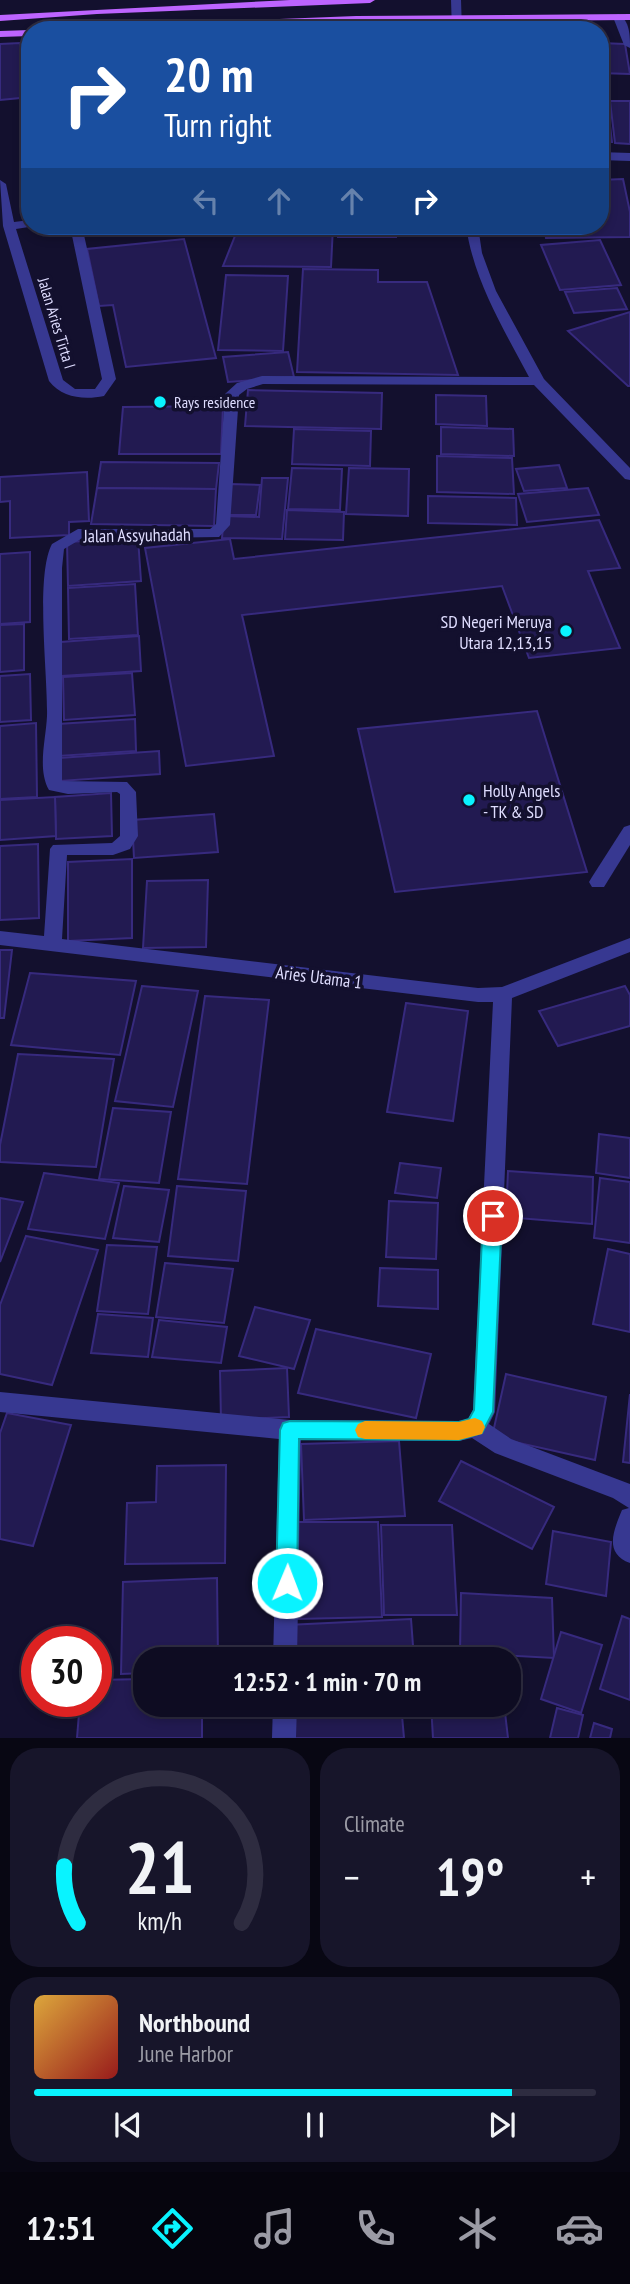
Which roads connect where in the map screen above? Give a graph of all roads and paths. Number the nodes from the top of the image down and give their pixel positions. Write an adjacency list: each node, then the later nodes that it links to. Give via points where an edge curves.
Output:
1 (370, 0): 4 (main road)
2 (456, 0): 5 (street)
3 (624, 17): 6 (main road); 9 (street)
4 (0, 18)
5 (456, 21)
6 (528, 21)
7 (21, 33): 8 (main road)
8 (0, 34)
9 (630, 45)
10 (609, 156): 11 (street)
11 (630, 157)
12 (0, 184): 14 (street)
13 (21, 225): 14 (street)
14 (9, 226): 15 (street, Jalan Aries Tirta I, via 56,381 68,391 99,393 109,379)
15 (78, 235)
16 (473, 235): 17 (street, via 490,291)
17 (538, 381): 18 (street); 23 (street, Jalan Assyuhadah, via 262,380 242,386 232,394 223,525 215,534 78,534 57,547 52,775 55,786 121,786 128,792 129,836 124,845 113,849 59,849)
18 (630, 476)
19 (630, 831): 20 (street)
20 (598, 882)
21 (0, 938): 23 (street, Aries Utama 1)
22 (630, 945): 24 (street, Aries Utama 1)
23 (52, 946): 24 (street, Aries Utama 1, via 478,995)
24 (503, 993): 26 (street, via 484,1412)
25 (0, 1402): 27 (street)
26 (475, 1427): 27 (street, via 459,1431); 28 (street, via 503,1446)
27 (290, 1430): 31 (street)
28 (630, 1498)
29 (630, 1518): 30 (street, via 624,1539)
30 (630, 1552)
31 (285, 1647)
32 (285, 1717): 33 (street)
33 (284, 1738)

